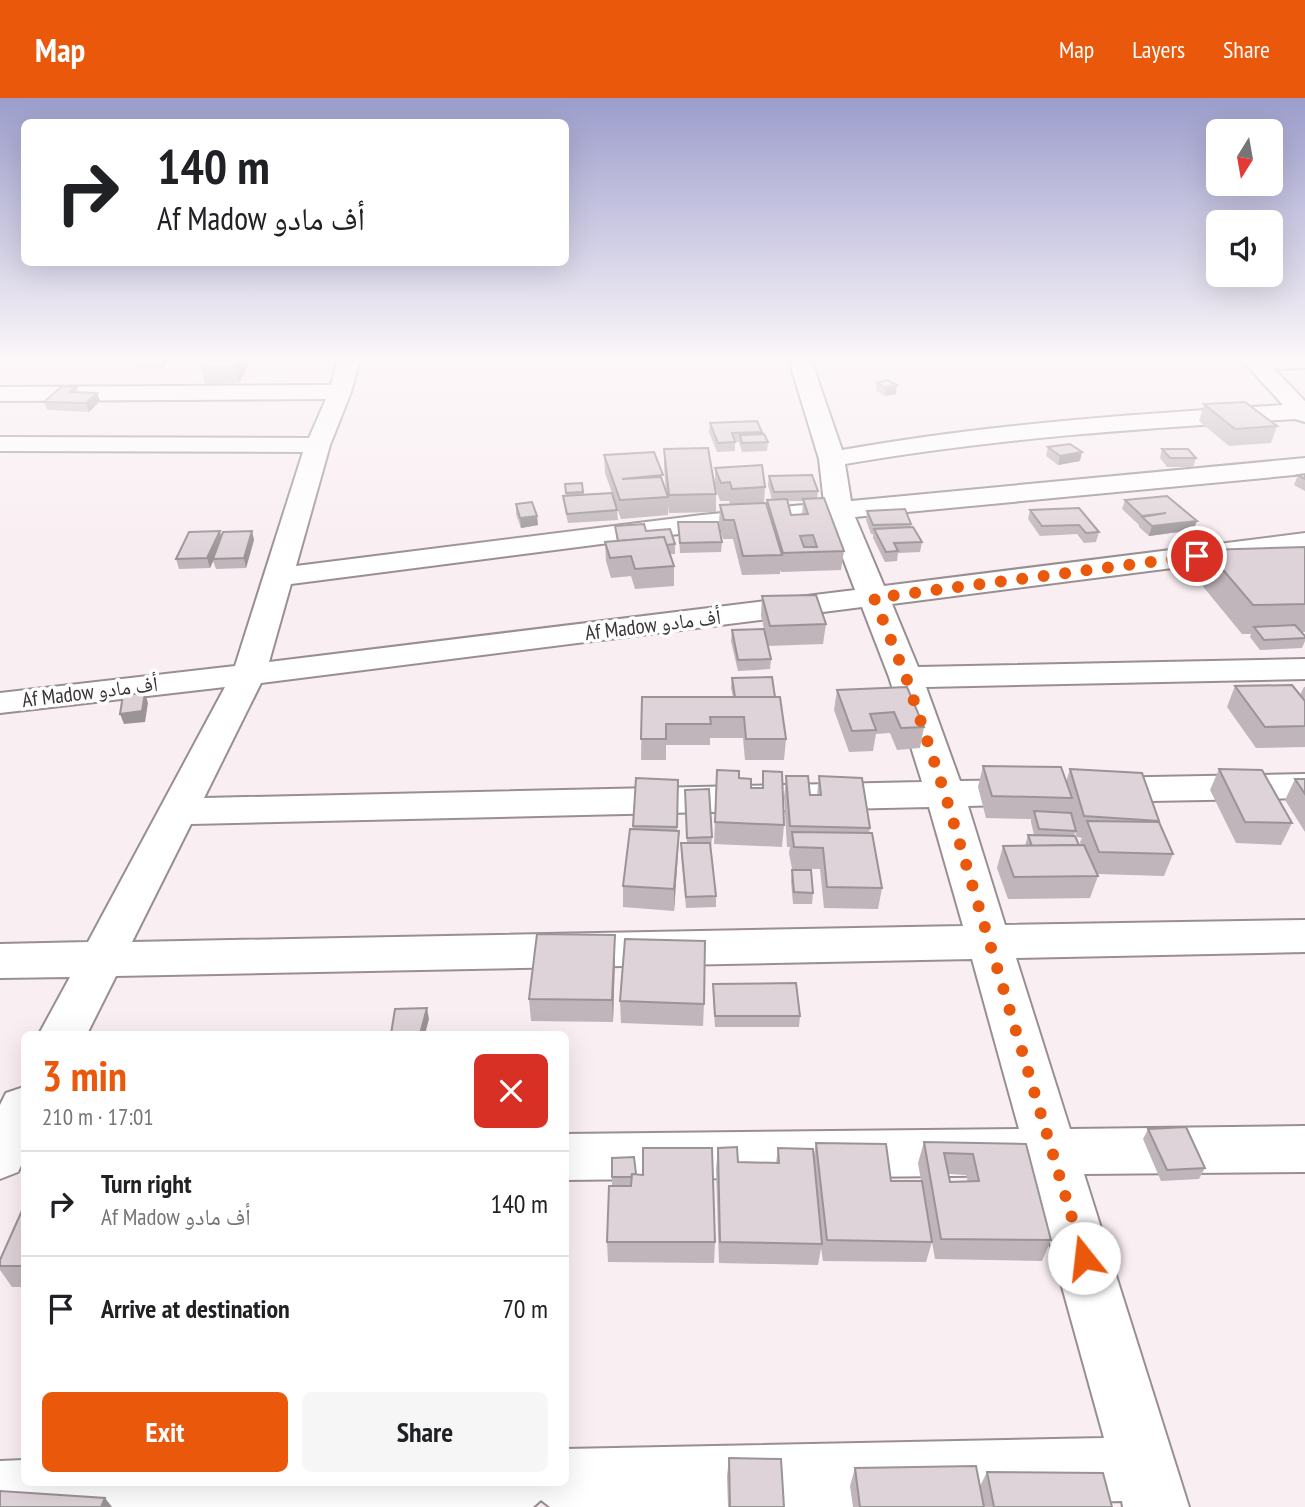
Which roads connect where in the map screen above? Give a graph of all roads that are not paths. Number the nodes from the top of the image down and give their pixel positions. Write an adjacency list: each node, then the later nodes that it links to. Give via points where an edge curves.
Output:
1 (326, 426): 5 (street)
2 (821, 426): 6 (street)
3 (1099, 426): 6 (street, via 922,443)
4 (0, 444): 5 (street)
5 (318, 445): 10 (street)
6 (832, 459): 8 (street)
7 (1305, 466): 8 (street)
8 (839, 512): 10 (street, via 578,537); 11 (street)
9 (1305, 542): 11 (street, Af Madow أف مادو)
10 (278, 576): 13 (street)
11 (874, 598): 13 (street, Af Madow أف مادو); 14 (street)
12 (1305, 669): 14 (street)
13 (249, 673): 15 (street, Af Madow أف مادو); 18 (street)
14 (906, 677): 17 (street)
15 (0, 703)
16 (1305, 786): 17 (street)
17 (945, 794): 18 (street); 20 (street)
18 (178, 811): 21 (street)
19 (1305, 936): 20 (street)
20 (989, 942): 21 (street); 26 (street)
21 (102, 958): 22 (street); 23 (street)
22 (0, 961)
23 (64, 1031)
24 (21, 1114): 27 (street)
25 (1305, 1149): 26 (street)
26 (1053, 1152): 28 (street); 33 (street)
27 (0, 1156)
28 (569, 1157)
29 (0, 1162): 30 (street)
30 (21, 1162)
31 (569, 1481): 33 (street)
32 (328, 1486): 34 (street)
33 (1151, 1488)
34 (0, 1493)

